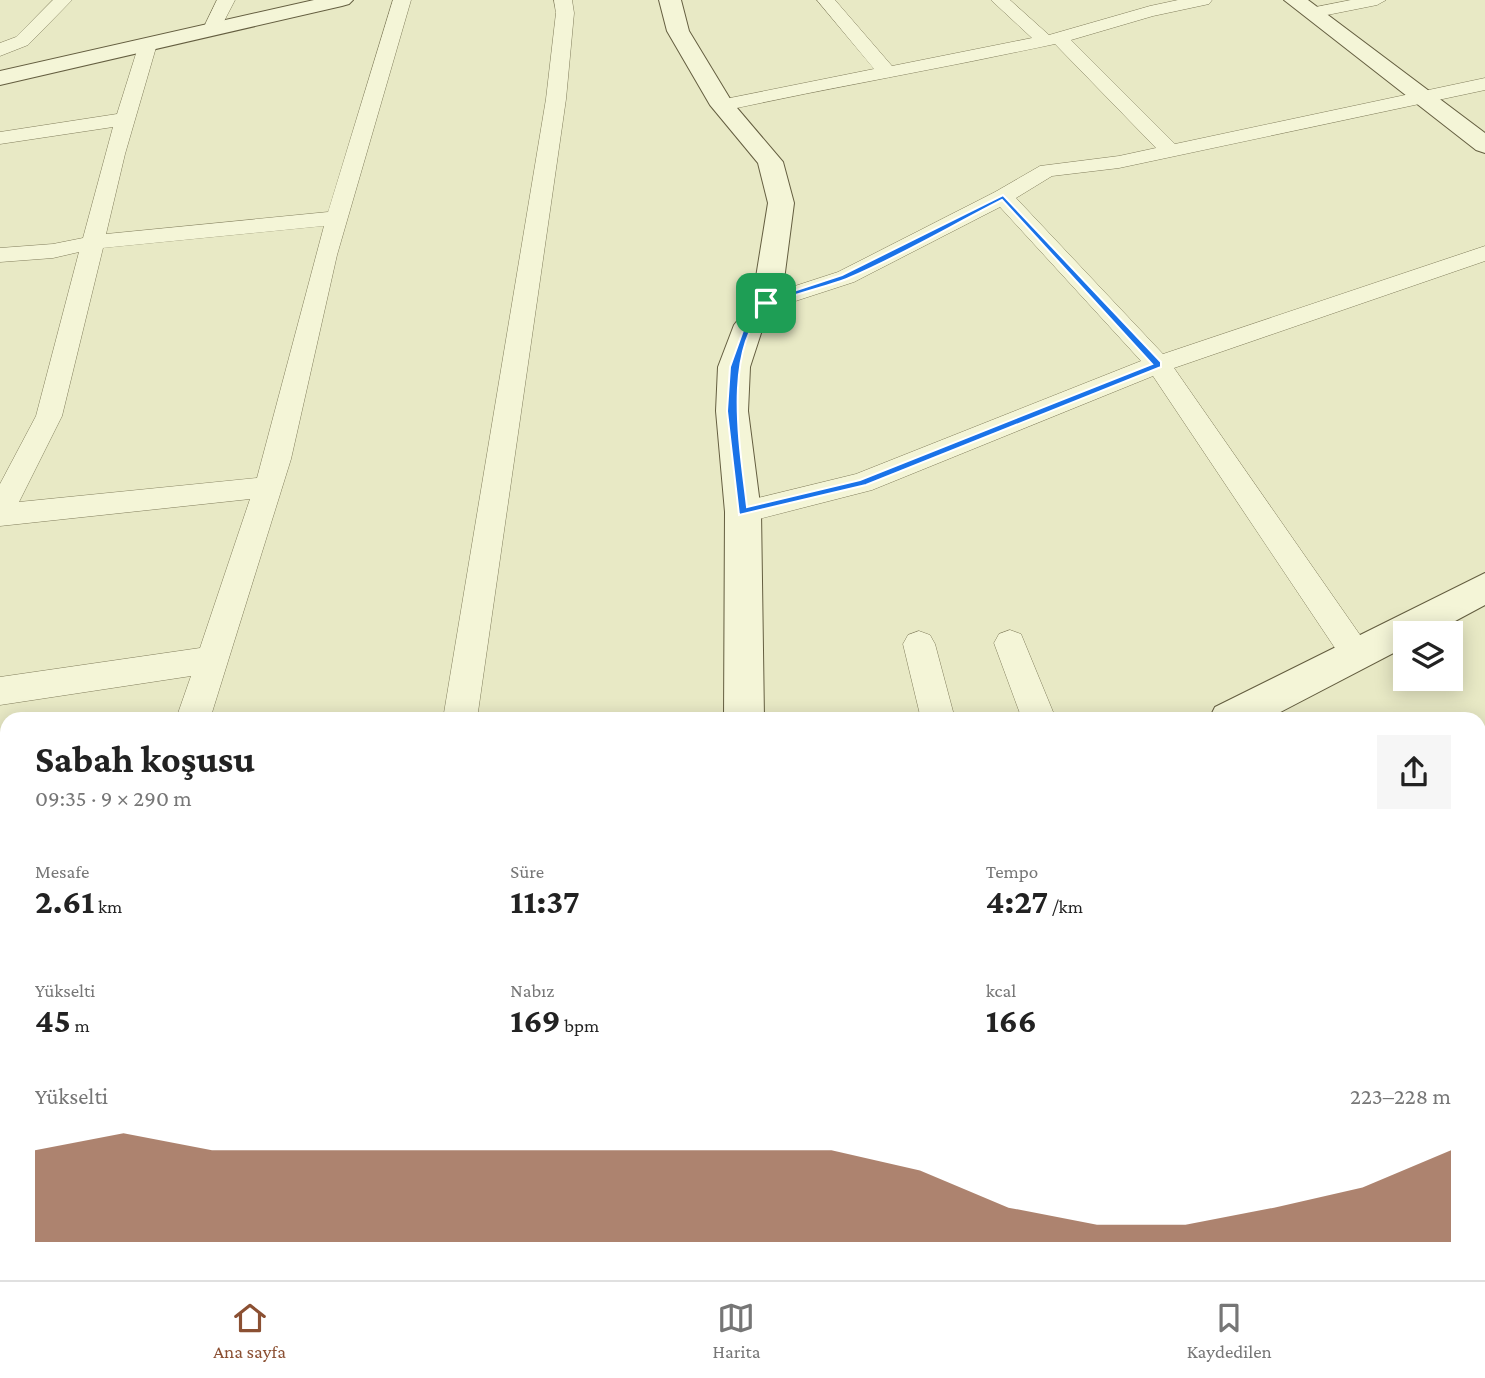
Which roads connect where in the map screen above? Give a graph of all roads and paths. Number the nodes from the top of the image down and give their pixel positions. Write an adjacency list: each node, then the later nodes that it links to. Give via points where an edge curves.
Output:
1 (63, 0): 16 (street, via 22,41)
2 (226, 0): 13 (street)
3 (342, 0): 13 (street)
4 (402, 0): 27 (street)
5 (563, 0): 43 (street, via 556,99)
6 (670, 0): 21 (street, via 678,31)
7 (826, 0): 17 (street)
8 (1000, 0): 14 (street)
9 (1203, 0): 11 (street)
10 (1377, 0): 12 (street)
11 (1142, 5): 14 (street)
12 (1303, 6): 20 (street)
13 (212, 29): 15 (street)
14 (1052, 39): 17 (street); 25 (street)
15 (148, 44): 18 (street); 22 (street)
16 (0, 50)
17 (887, 72): 21 (street)
18 (0, 78)
19 (1485, 84): 20 (street)
20 (1423, 98): 24 (street); 25 (street)
21 (722, 105): 31 (street, via 770,162 781,203)
22 (126, 119): 23 (street); 28 (street)
23 (0, 138)
24 (1485, 145)
25 (1169, 150): 26 (street, via 1119,162 1047,170)
26 (1003, 197): 31 (street, via 845,277); 32 (street)
27 (337, 218): 28 (street); 33 (street)
28 (95, 242): 30 (street); 35 (street, via 49,416)
29 (1485, 253): 32 (street)
30 (0, 255)
31 (766, 303): 34 (street, via 749,325 734,367 732,411)
32 (1158, 365): 34 (street, via 862,483); 39 (street)
33 (268, 487): 35 (street); 40 (street)
34 (743, 512): 44 (street)
35 (0, 513)
36 (1485, 588): 39 (street)
37 (1010, 643): 46 (street)
38 (919, 644): 45 (street)
39 (1356, 654): 47 (street)
40 (213, 659): 41 (street); 42 (street)
41 (0, 691)
42 (195, 712)
43 (461, 712)
44 (744, 712)
45 (936, 712)
46 (1036, 712)
47 (1244, 712)

